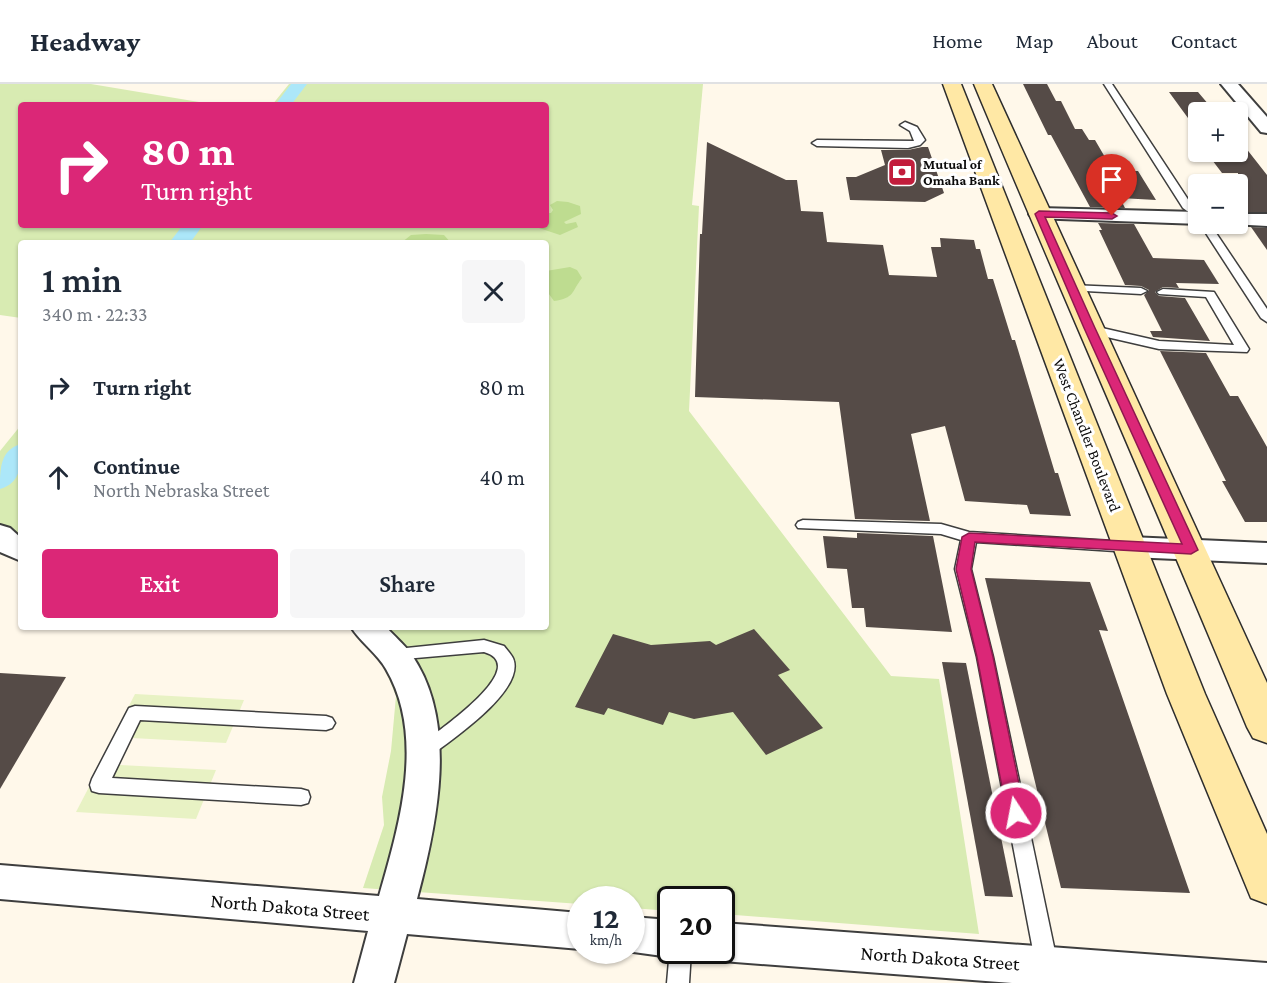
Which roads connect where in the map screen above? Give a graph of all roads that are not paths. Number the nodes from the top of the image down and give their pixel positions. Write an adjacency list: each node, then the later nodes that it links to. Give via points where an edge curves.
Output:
1 (952, 84): 21 (main road, West Chandler Boulevard)
2 (983, 84): 9 (main road)
3 (1108, 84): 8 (lane)
4 (1229, 84): 6 (street)
5 (903, 128): 7 (lane, via 918,134 920,140 908,145)
6 (1267, 128)
7 (817, 139)
8 (1188, 207)
9 (1039, 214): 10 (street); 14 (main road)
10 (1188, 217)
11 (1248, 220): 12 (street)
12 (1267, 220)
13 (1212, 234): 17 (lane)
14 (1071, 288): 15 (lane); 18 (main road)
15 (1142, 291)
16 (1163, 292): 18 (lane, via 1210,294 1243,348 1160,345)
17 (1267, 318)
18 (1089, 328): 22 (main road)
19 (803, 525): 20 (lane, via 941,529)
20 (969, 537): 21 (lane); 36 (lane, via 963,569)
21 (1130, 547): 22 (street); 31 (main road, West Chandler Boulevard)
22 (1191, 550): 23 (street); 27 (main road)
23 (1267, 553)
24 (371, 630): 25 (street)
25 (393, 654): 28 (street, via 410,682 421,721); 28 (lane, via 484,646 498,650 506,662 504,679 491,696)
26 (326, 723): 29 (lane, via 135,713 99,785)
27 (1266, 724)
28 (423, 752): 32 (street, via 417,828)
29 (301, 797)
30 (0, 882): 32 (street, North Dakota Street)
31 (1267, 884)
32 (392, 915): 33 (street, North Dakota Street); 37 (street)
33 (567, 930)
34 (735, 943): 36 (street, North Dakota Street)
35 (679, 964): 38 (lane)
36 (1068, 973): 39 (street, North Dakota Street)
37 (374, 983)
38 (678, 983)
39 (1267, 983)

